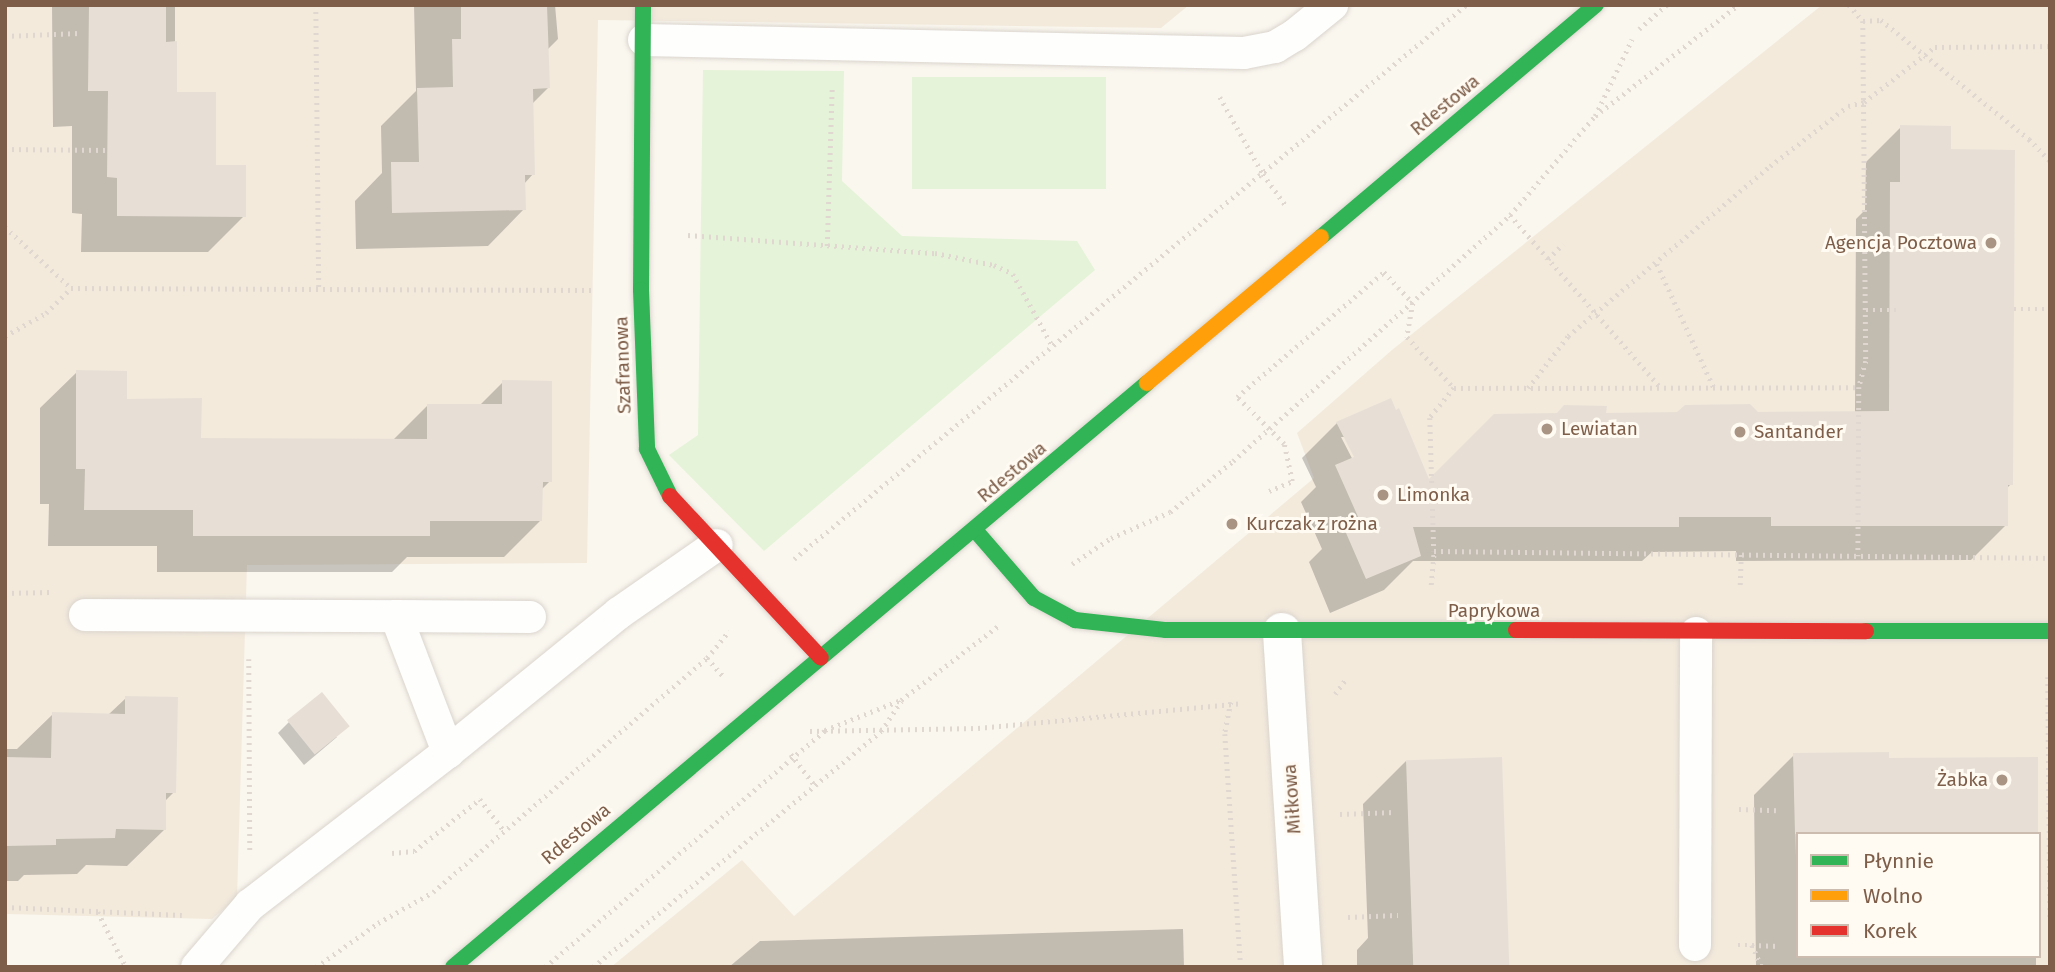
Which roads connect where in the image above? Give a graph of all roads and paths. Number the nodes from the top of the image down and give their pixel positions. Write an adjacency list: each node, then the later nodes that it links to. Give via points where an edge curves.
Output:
1 (316, 5): 32 (path)
2 (643, 5): 12 (street, Szafranowa)
3 (1332, 5): 15 (lane, via 1275,47 1244,53)
4 (1465, 5): 22 (path)
5 (1596, 5): 26 (street, Rdestowa)
6 (1667, 5): 18 (path, via 1636,31)
7 (1738, 5): 18 (path)
8 (1849, 5): 9 (path)
9 (1863, 21): 16 (path, via 1881,20); 17 (path)
10 (79, 33): 11 (path)
11 (5, 36)
12 (644, 40): 13 (lane); 25 (street, Szafranowa)
13 (834, 44): 15 (lane); 28 (path)
14 (2050, 46): 16 (path, via 1935,47)
15 (1196, 53): 22 (path)
16 (1925, 55): 17 (path); 21 (path)
17 (1864, 102): 30 (path, via 1848,106 1770,166); 37 (path)
18 (1595, 116): 23 (path)
19 (5, 149): 20 (path)
20 (107, 150)
21 (2050, 160)
22 (1263, 174): 26 (path); 41 (path)
23 (1510, 215): 29 (path); 34 (path)
24 (5, 228): 31 (path)
25 (642, 231): 28 (path); 50 (street, Szafranowa, via 647,449 671,498)
26 (1314, 243): 49 (street, Rdestowa)
27 (1563, 244): 29 (path)
28 (827, 246): 41 (path, via 935,253 994,265 1013,274)
29 (1548, 259): 39 (path)
30 (1657, 264): 39 (path); 46 (path)
31 (71, 288): 32 (path); 40 (path, via 46,313)
32 (319, 288): 33 (path)
33 (593, 290)
34 (1413, 303): 43 (path, via 1406,337); 47 (path); 47 (path, via 1384,272 1237,397)
35 (2014, 309): 36 (path)
36 (2050, 309)
37 (1866, 310): 38 (path); 42 (path, via 1866,361)
38 (1900, 310)
39 (1596, 314): 44 (path, via 1568,336); 45 (path)
40 (5, 336)
41 (1053, 347): 54 (path, via 787,565)
42 (1859, 387): 46 (path); 51 (path)
43 (1454, 388): 44 (path); 51 (path, via 1430,418 1434,551)
44 (1527, 388): 45 (path)
45 (1660, 388): 46 (path)
46 (1714, 388)
47 (1270, 428): 48 (path, via 1284,444 1292,481); 53 (path, via 1170,512)
48 (1269, 491)
49 (975, 530): 60 (street, Paprykowa, via 1034,598 1076,620 1166,630); 63 (street, Rdestowa)
50 (717, 545): 54 (street, Szafranowa); 71 (lane, via 619,613)
51 (1858, 556): 52 (path)
52 (2050, 558)
53 (1077, 559)
54 (761, 594): 63 (street, Szafranowa); 87 (path, via 707,658 433,892 378,923)
55 (85, 615): 56 (lane)
56 (249, 616): 57 (lane); 78 (path)
57 (396, 616): 58 (lane); 71 (lane)
58 (530, 617)
59 (2050, 631): 61 (street, Paprykowa)
60 (1282, 632): 61 (street, Paprykowa); 92 (street, Miłkowa)
61 (1696, 633): 82 (lane)
62 (973, 645): 65 (path)
63 (821, 658): 88 (street, Rdestowa)
64 (2048, 674): 81 (path)
65 (901, 700): 68 (path); 70 (path)
66 (1231, 702): 67 (path); 70 (path, via 978,728); 91 (path, via 1225,734)
67 (1252, 704)
68 (825, 730): 69 (path); 70 (path); 89 (path)
69 (800, 731)
70 (881, 731): 90 (path)
71 (448, 752): 78 (lane)
72 (1734, 809): 73 (path)
73 (1776, 810)
74 (1395, 813): 75 (path)
75 (1332, 814)
76 (5, 908): 77 (path)
77 (98, 911): 78 (path); 85 (path)
78 (244, 911): 86 (lane)
79 (1398, 915): 80 (path)
80 (1336, 918)
81 (2050, 920)
82 (1695, 945)
83 (1752, 945): 84 (path)
84 (1779, 946)
85 (126, 967)
86 (197, 967)
87 (316, 967)
88 (453, 967)
89 (545, 967)
90 (593, 967)
91 (1241, 967)
92 (1303, 967)

